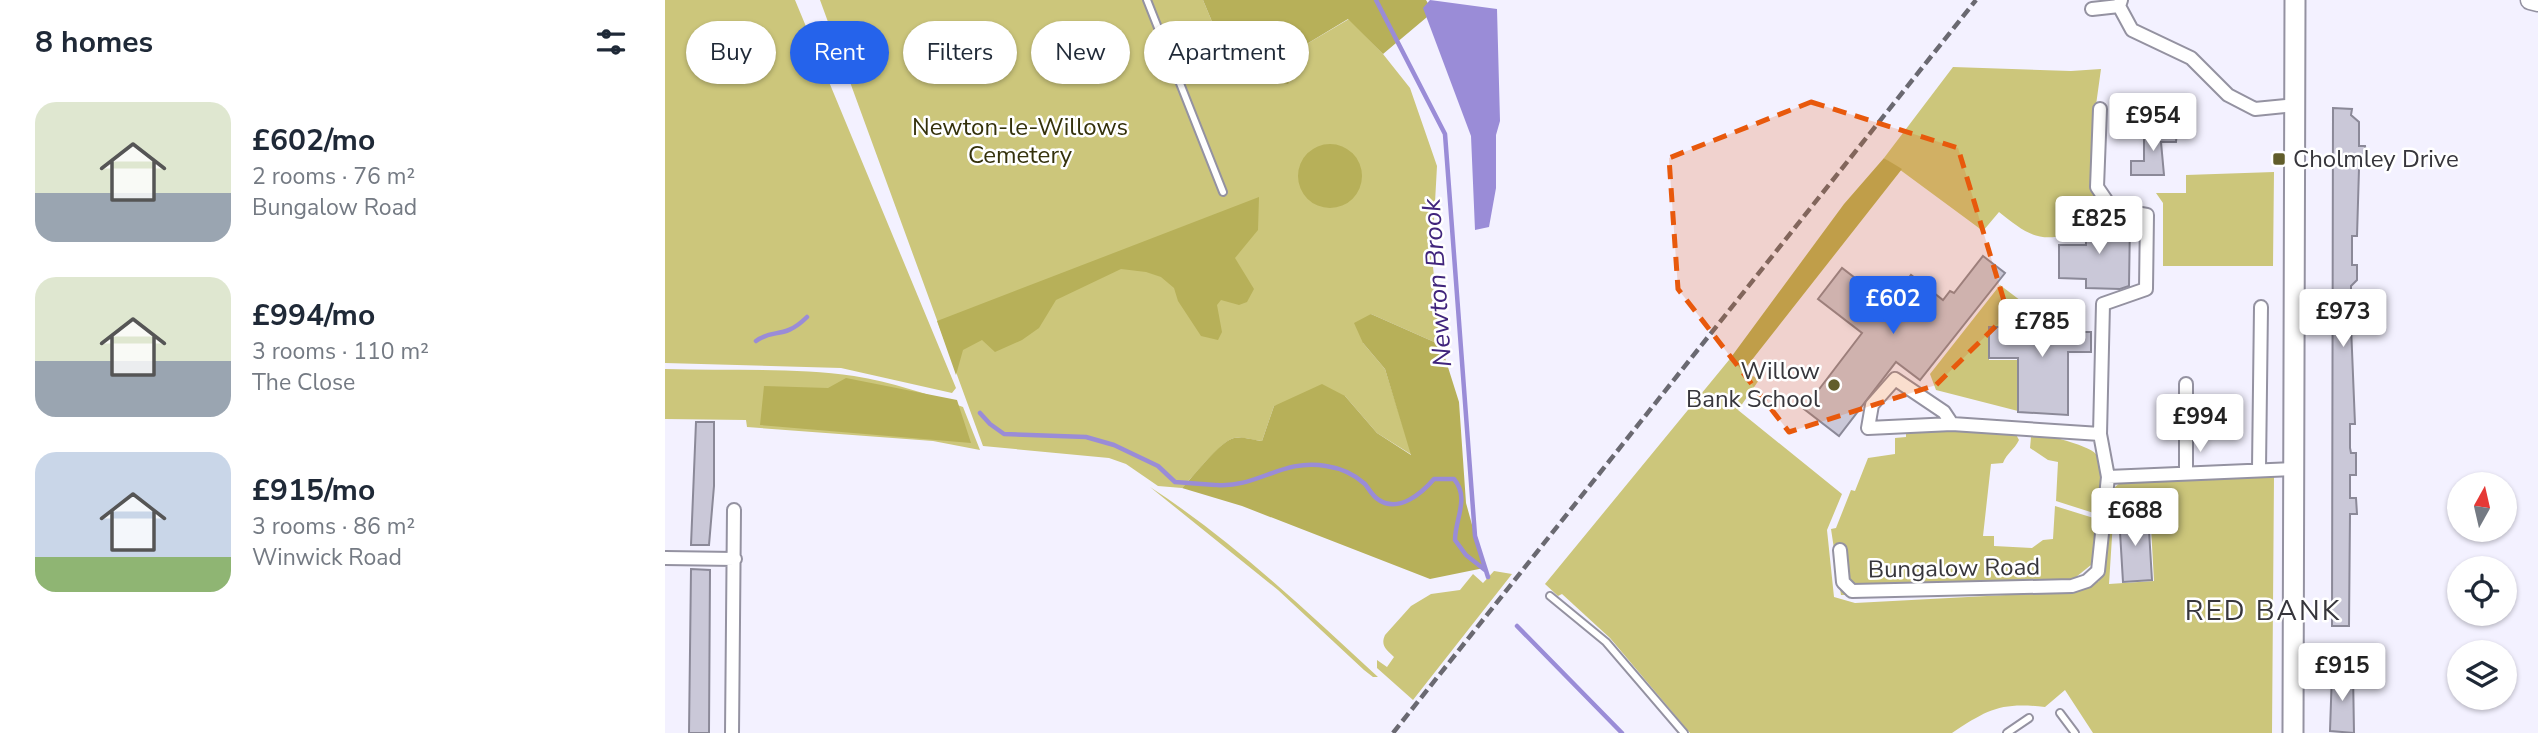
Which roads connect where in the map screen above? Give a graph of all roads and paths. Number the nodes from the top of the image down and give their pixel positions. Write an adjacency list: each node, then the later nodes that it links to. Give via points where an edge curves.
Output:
1 (1147, 0): 9 (lane)
2 (2295, 0): 7 (main road)
3 (2530, 0): 4 (main road)
4 (2538, 2)
5 (2120, 3): 6 (street); 7 (street, via 2132,30 2191,58 2228,95 2255,109)
6 (2092, 9)
7 (2295, 105): 15 (main road)
8 (2100, 109): 13 (street, via 2097,187 2112,209 2147,215 2146,289 2103,304)
9 (1223, 192)
10 (2261, 307): 14 (street)
11 (2186, 384): 16 (street)
12 (1952, 424): 12 (street, via 1896,426 1868,428 1872,405 1895,379 1944,412); 13 (street)
13 (2101, 434): 17 (street)
14 (2259, 468): 15 (street); 16 (street)
15 (2294, 469): 29 (main road)
16 (2186, 471): 17 (street)
17 (2108, 477): 19 (street, Bungalow Road, via 2098,571 2072,586 1852,591 1843,582)
18 (734, 510): 21 (street)
19 (1840, 550)
20 (665, 558): 21 (street)
21 (735, 559): 25 (street)
22 (1550, 596): 26 (lane, via 1606,642)
23 (2060, 712): 28 (lane)
24 (2029, 718): 27 (lane)
25 (732, 733)
26 (1684, 733)
27 (2007, 733)
28 (2075, 733)
29 (2293, 733)

